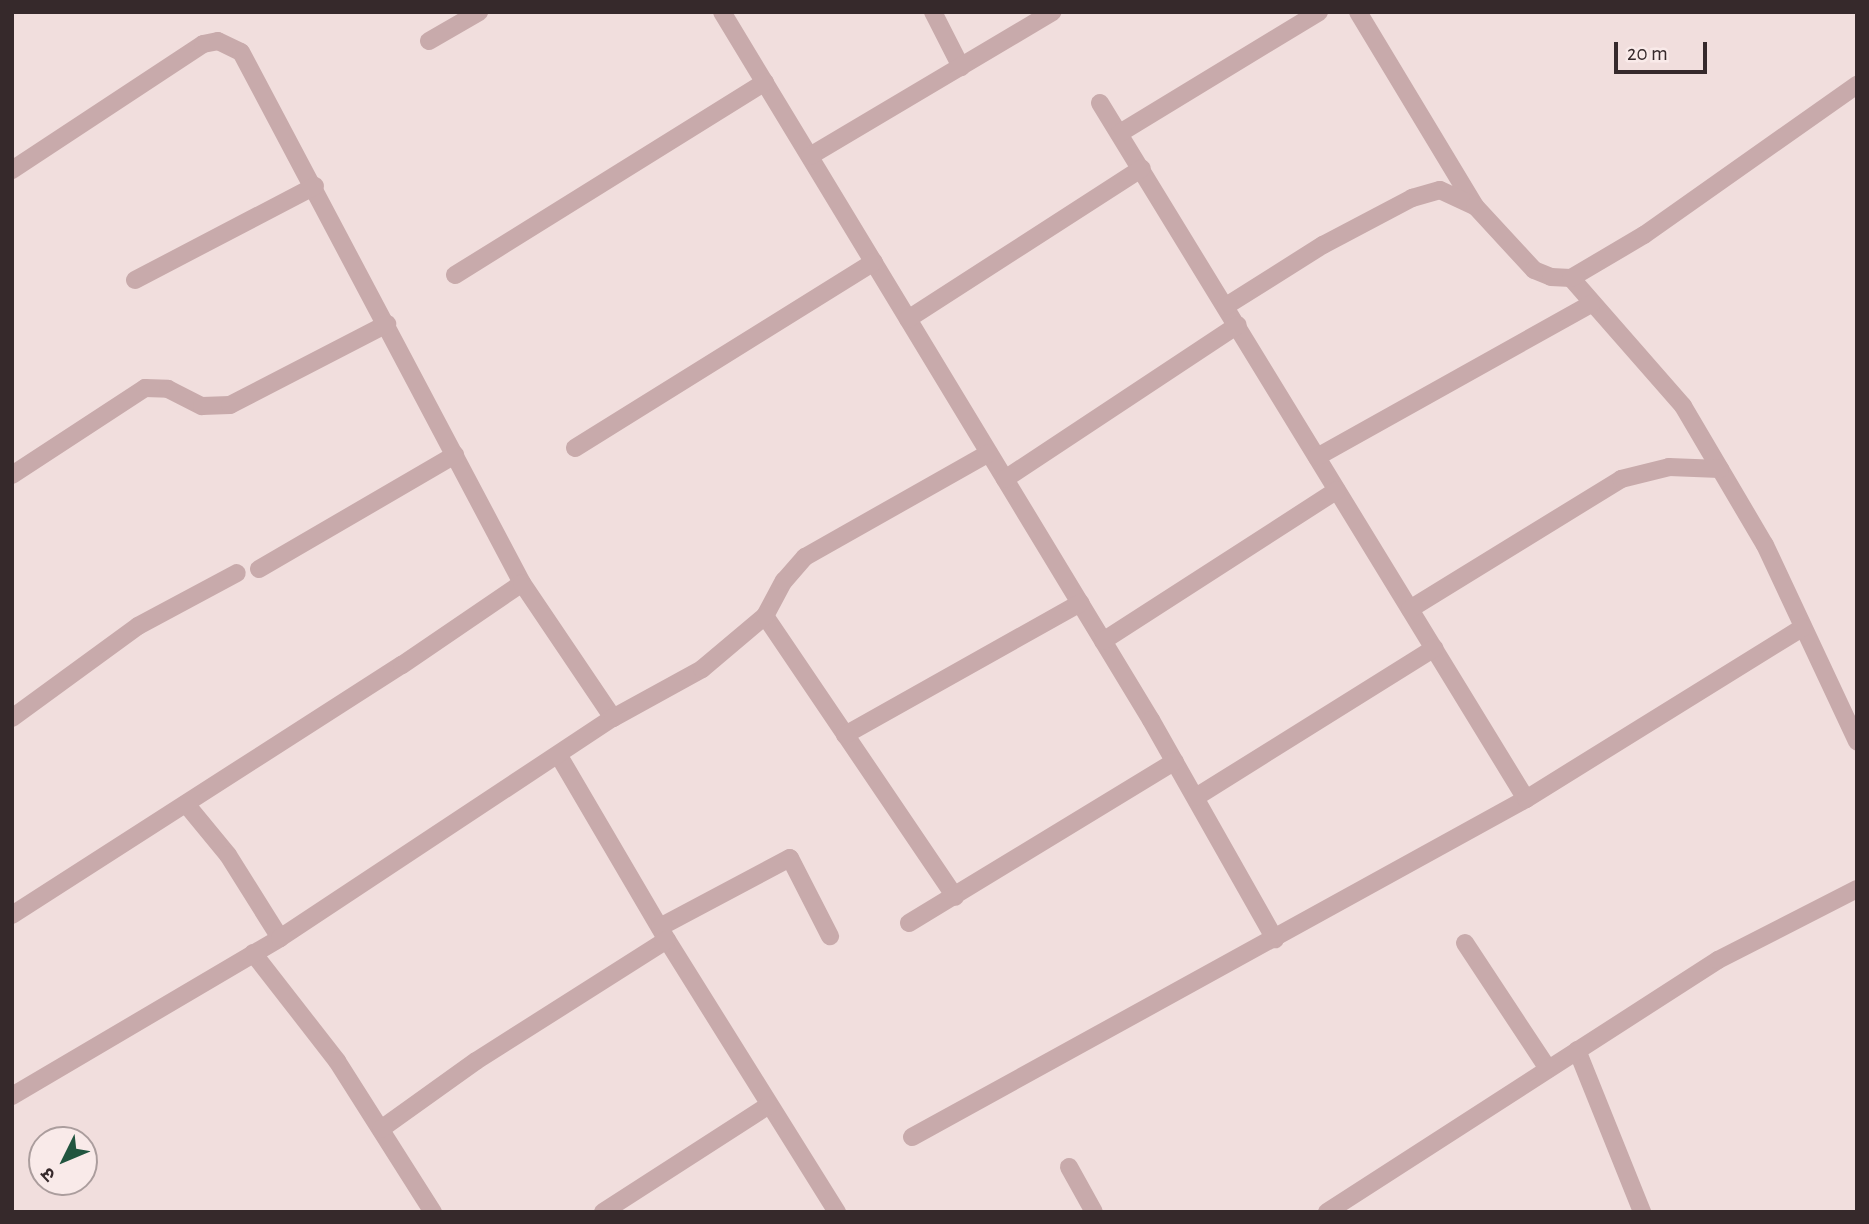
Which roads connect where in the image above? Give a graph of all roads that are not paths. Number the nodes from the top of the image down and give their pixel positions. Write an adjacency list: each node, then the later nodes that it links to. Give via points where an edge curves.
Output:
1 (479, 12): 7 (street)
2 (722, 12): 9 (street)
3 (933, 12): 8 (street)
4 (1053, 12): 8 (street)
5 (1319, 12): 12 (street)
6 (1358, 12): 17 (street)
7 (429, 41)
8 (961, 67): 13 (street)
9 (765, 82): 13 (street); 19 (street)
10 (1857, 85): 20 (street, via 1644,235)
11 (1100, 103): 12 (street)
12 (1120, 133): 14 (street)
13 (810, 156): 18 (street)
14 (1142, 168): 23 (street); 24 (street)
15 (12, 170): 16 (street, via 203,44 218,41 241,52 253,66)
16 (315, 186): 21 (street); 25 (street)
17 (1475, 206): 20 (street, via 1534,270); 23 (street, via 1440,190 1412,198 1323,245)
18 (874, 262): 24 (street); 27 (street)
19 (455, 275)
20 (1572, 278): 22 (street)
21 (135, 280)
22 (1592, 303): 30 (street); 31 (street, via 1683,405)
23 (1226, 306): 26 (street)
24 (908, 319): 28 (street)
25 (387, 324): 29 (street); 32 (street, via 230,405 202,406 168,389 145,388)
26 (1238, 325): 30 (street); 33 (street)
27 (575, 448)
28 (989, 453): 33 (street); 40 (street, via 805,557 784,581)
29 (455, 455): 35 (street); 37 (street)
30 (1317, 457): 34 (street)
31 (1720, 469): 39 (street, via 1669,467 1621,479); 41 (street, via 1765,545)
32 (12, 475)
33 (1005, 479): 38 (street)
34 (1337, 490): 39 (street); 42 (street)
35 (259, 569)
36 (237, 573): 45 (street, via 138,626)
37 (522, 583): 44 (street); 52 (street)
38 (1080, 603): 42 (street); 46 (street)
39 (1410, 609): 43 (street)
40 (765, 617): 44 (street, via 702,669); 46 (street)
41 (1802, 628): 47 (street); 51 (street)
42 (1103, 641): 49 (street)
43 (1434, 648): 50 (street); 51 (street)
44 (613, 718): 48 (street)
45 (12, 719)
46 (845, 735): 54 (street)
47 (1857, 741)
48 (559, 756): 57 (street); 59 (street)
49 (1175, 761): 50 (street); 54 (street, via 1070,821)
50 (1196, 797): 60 (street)
51 (1526, 799): 60 (street)
52 (187, 804): 55 (street); 59 (street, via 228,855)
53 (1857, 889): 63 (street, via 1718,960)
54 (955, 897): 56 (street)
55 (12, 915)
56 (909, 923)
57 (663, 934): 58 (street, via 790,858); 66 (street); 67 (street)
58 (830, 936)
59 (280, 938): 62 (street)
60 (1275, 939): 68 (street)
61 (1465, 943): 64 (street)
62 (253, 953): 65 (street); 67 (street, via 337,1061)
63 (1577, 1050): 64 (street); 75 (street)
64 (1548, 1069): 74 (street)
65 (12, 1096)
66 (769, 1105): 71 (street); 72 (street)
67 (381, 1129): 70 (street)
68 (912, 1137)
69 (1069, 1167): 73 (street)
70 (433, 1212)
71 (603, 1212)
72 (837, 1212)
73 (1094, 1212)
74 (1327, 1212)
75 (1642, 1212)

